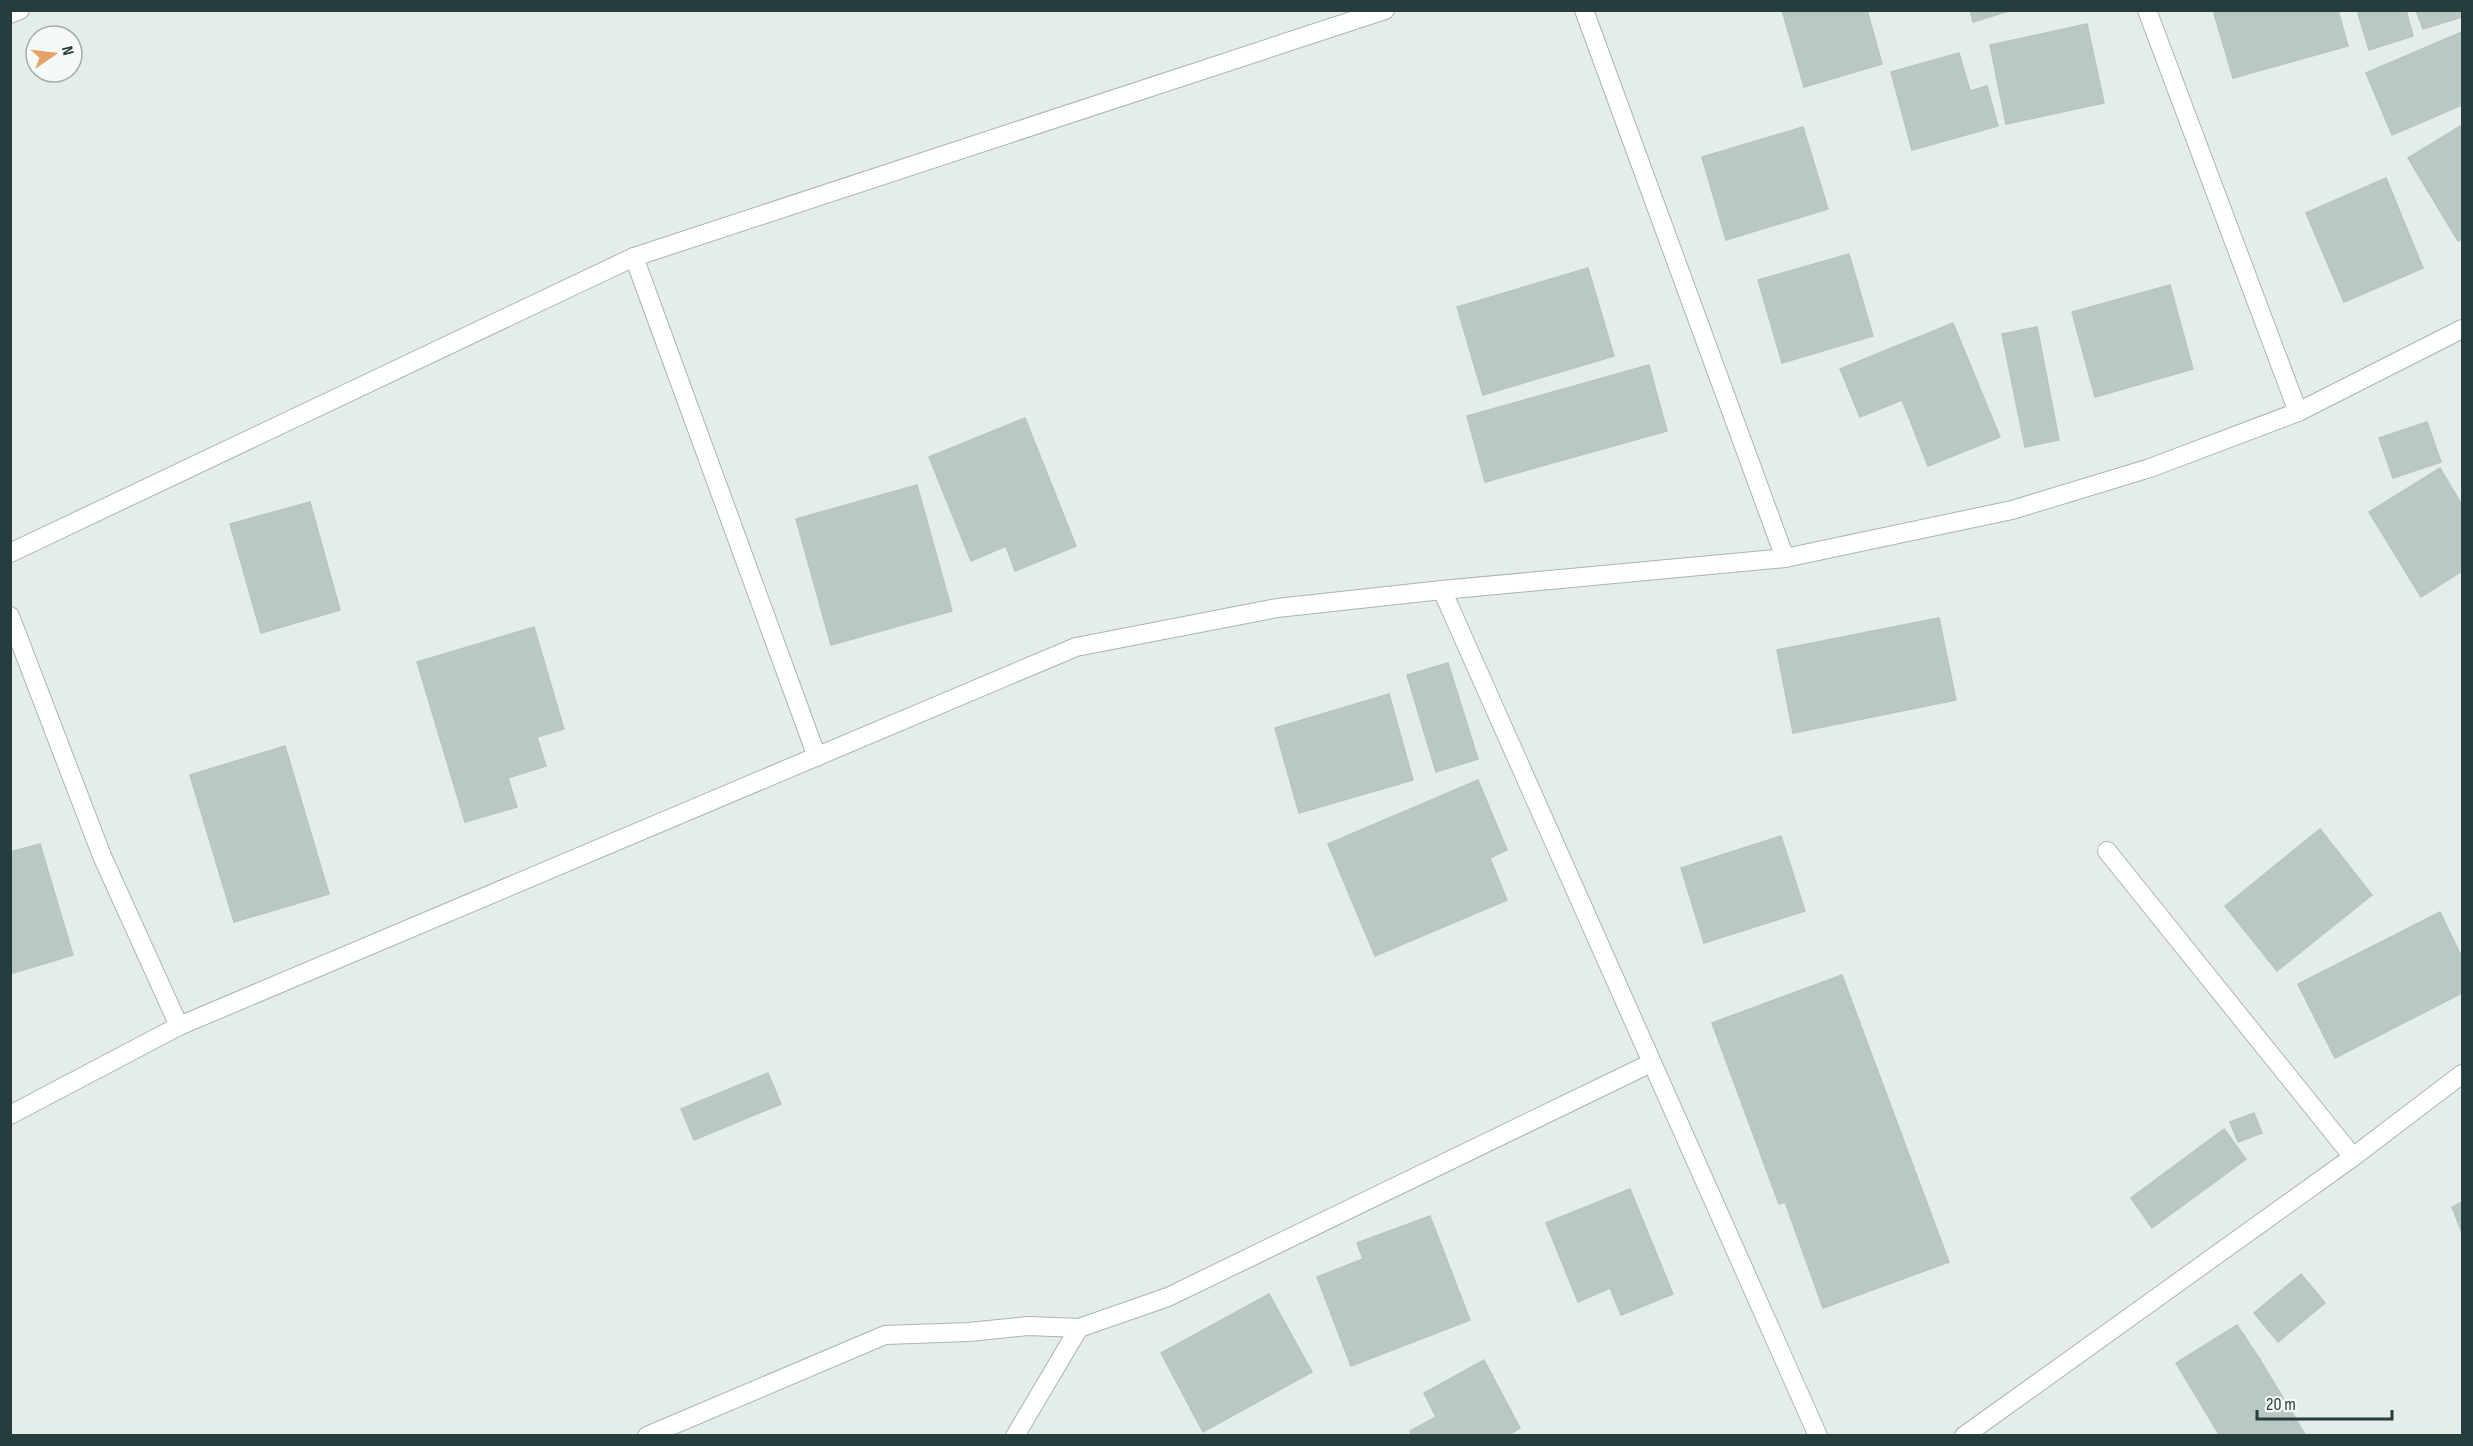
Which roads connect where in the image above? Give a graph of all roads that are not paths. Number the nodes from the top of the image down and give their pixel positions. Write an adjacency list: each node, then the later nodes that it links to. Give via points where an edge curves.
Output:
1 (20, 10): 5 (street)
2 (1385, 10): 6 (street)
3 (1584, 10): 10 (street)
4 (2147, 10): 8 (street)
5 (10, 14)
6 (633, 257): 9 (street); 13 (street)
7 (2463, 328): 8 (street)
8 (2298, 412): 10 (street, via 2150,468 2012,510)
9 (10, 553)
10 (1785, 558): 11 (street)
11 (1442, 590): 13 (street, via 1277,608 1076,647); 16 (street)
12 (10, 616): 15 (street, via 102,856)
13 (817, 757): 15 (street)
14 (2108, 851): 19 (street)
15 (179, 1026): 18 (street)
16 (1651, 1063): 20 (street, via 1168,1297); 23 (street)
17 (2463, 1074): 19 (street)
18 (10, 1116)
19 (2353, 1157): 24 (street)
20 (1079, 1328): 21 (street, via 1028,1326 885,1335); 22 (street)
21 (647, 1436)
22 (1015, 1436)
23 (1818, 1436)
24 (1964, 1436)

